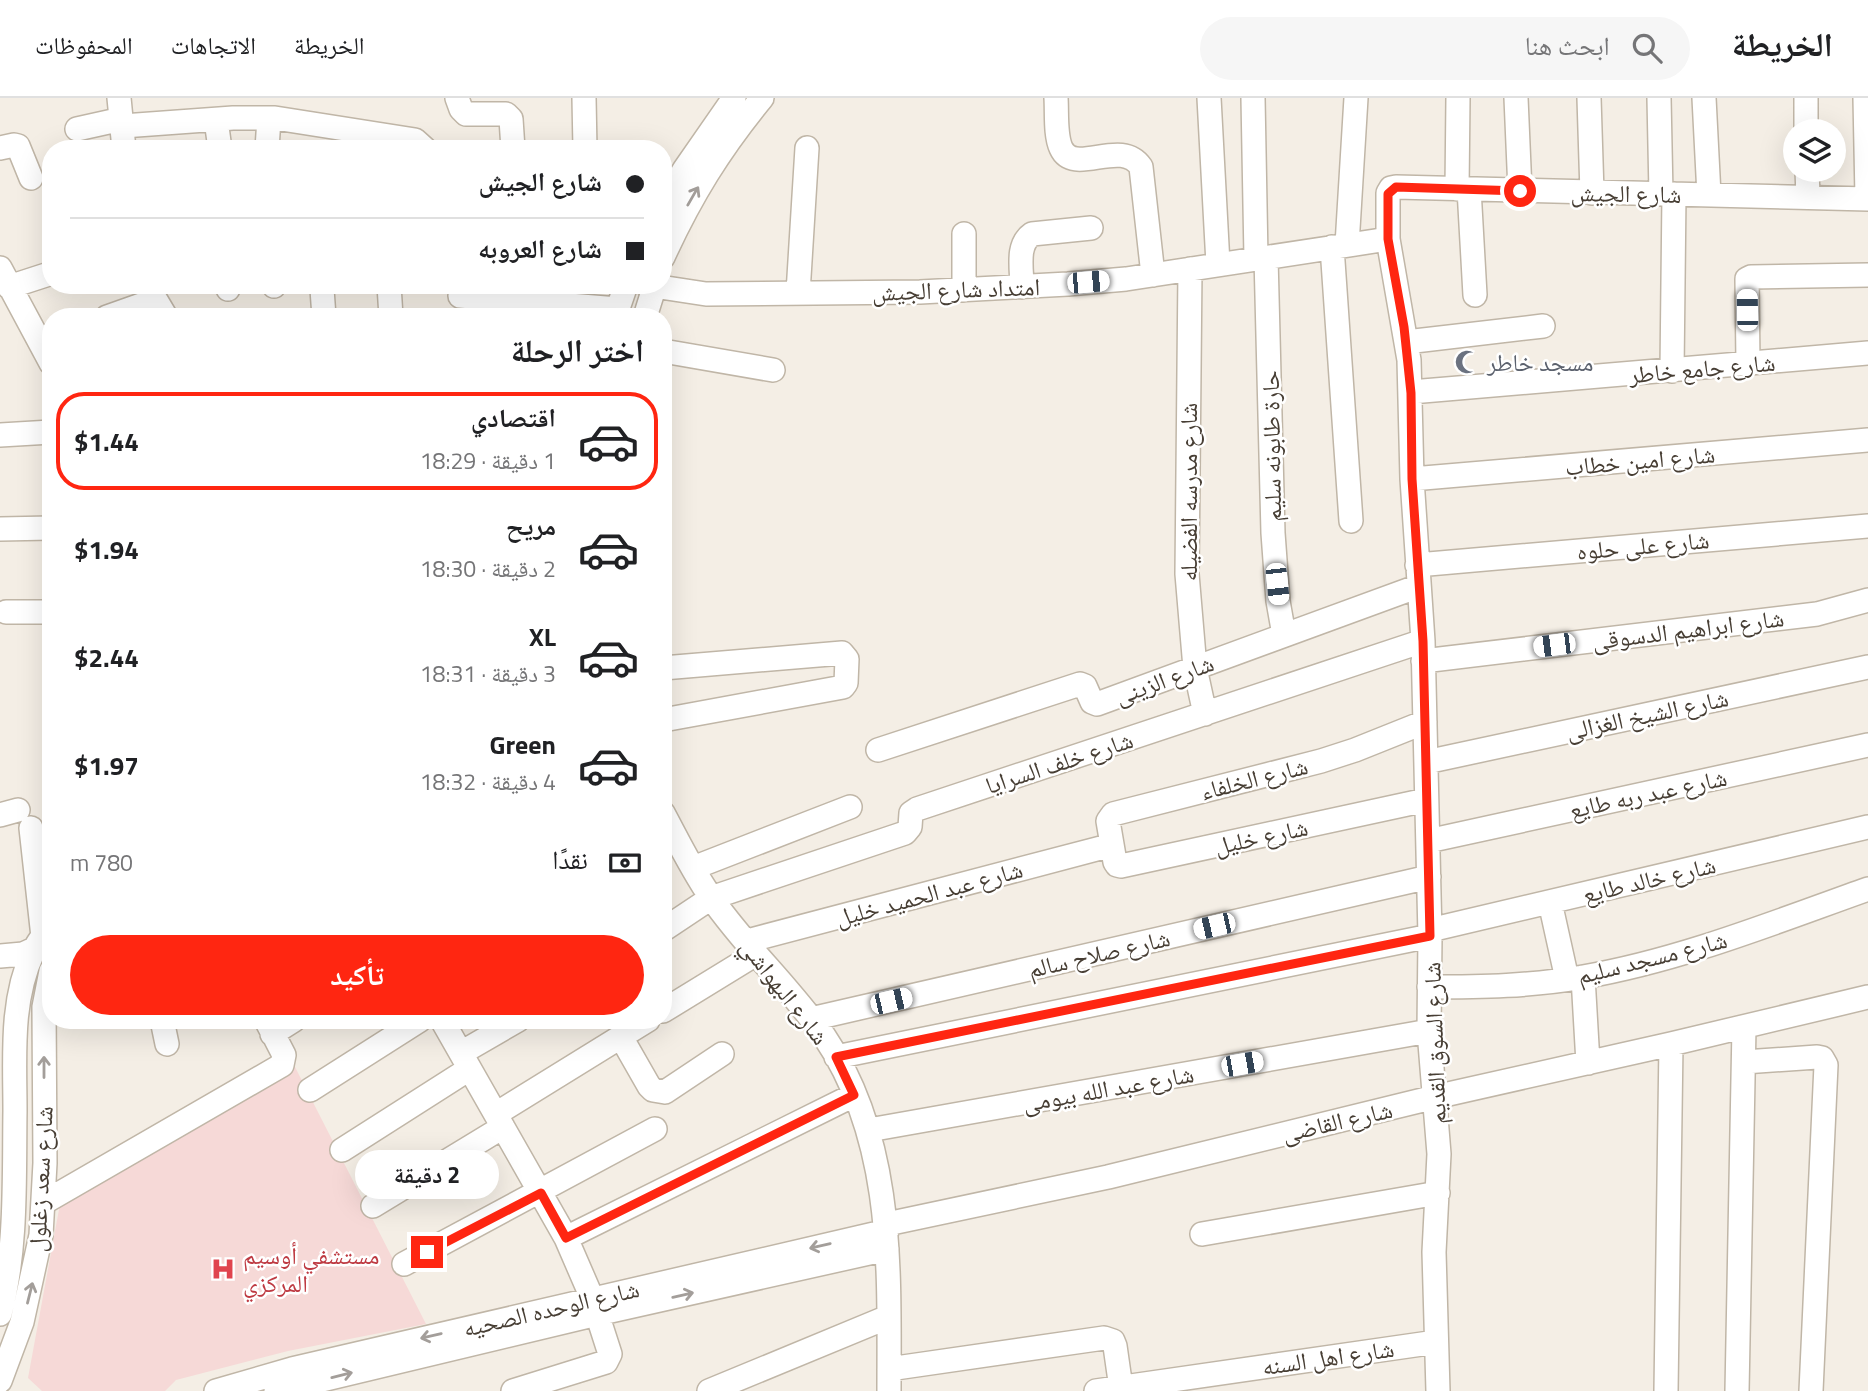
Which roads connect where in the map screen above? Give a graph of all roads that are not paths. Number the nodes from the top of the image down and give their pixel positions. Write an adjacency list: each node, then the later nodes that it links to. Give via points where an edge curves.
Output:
1 (457, 98): 16 (street, via 466,114 506,114)
2 (584, 98): 28 (street)
3 (734, 98): 34 (street)
4 (762, 98): 44 (street, one-way to 4, via 717,156)
5 (1056, 98): 50 (street, via 1059,139 1067,156 1122,154 1141,167)
6 (1209, 98): 48 (street)
7 (1253, 98): 47 (street, حارة طابونه سليم)
8 (1356, 98): 46 (street)
9 (1458, 98): 33 (street)
10 (1516, 98): 35 (street)
11 (1589, 98): 36 (street)
12 (1660, 98): 38 (street)
13 (1704, 98): 39 (street)
14 (1806, 98): 18 (street)
15 (1865, 98): 41 (street)
16 (510, 108): 27 (street)
17 (273, 111): 19 (street); 21 (street); 24 (street)
18 (1806, 119)
19 (216, 120): 20 (street); 23 (street)
20 (122, 123): 22 (street)
21 (326, 126): 25 (street); 26 (street)
22 (77, 128)
23 (219, 140)
24 (268, 140)
25 (327, 140)
26 (415, 140)
27 (512, 140)
28 (585, 140)
29 (0, 148): 31 (street, via 18,146)
30 (807, 148): 57 (street)
31 (31, 178)
32 (1807, 182): 40 (street)
33 (1463, 189): 35 (street, شارع الجيش); 37 (street, شارع الجيش, via 1396,187); 58 (street)
34 (672, 191)
35 (1520, 191): 36 (street, شارع الجيش)
36 (1592, 193): 38 (street, شارع الجيش)
37 (1388, 194): 45 (street, شارع السوق القديم)
38 (1668, 194): 39 (street, شارع الجيش); 70 (street)
39 (1709, 195): 40 (street, شارع الجيش)
40 (1808, 196): 41 (street, شارع الجيش)
41 (1867, 199)
42 (1091, 229): 53 (street, via 1032,234 1025,239)
43 (964, 234): 56 (street)
44 (672, 238)
45 (1388, 239): 46 (street, امتداد شارع الجيش); 65 (street, شارع السوق القديم)
46 (1340, 246): 47 (street, امتداد شارع الجيش); 76 (street)
47 (1261, 258): 48 (street, امتداد شارع الجيش); 84 (street, حارة طابونه سليم, via 1271,395 1273,533)
48 (1218, 264): 49 (street, امتداد شارع الجيش)
49 (1190, 269): 50 (street, امتداد شارع الجيش); 87 (street, شارع مدرسه الفضيله, via 1187,573)
50 (1153, 275): 53 (street, امتداد شارع الجيش)
51 (1868, 275): 68 (street, via 1748,279)
52 (42, 277): 54 (street)
53 (1022, 287): 56 (street, امتداد شارع الجيش)
54 (6, 289): 64 (street)
55 (672, 289): 57 (street, امتداد شارع الجيش, via 706,294)
56 (964, 290): 57 (street, امتداد شارع الجيش)
57 (798, 293)
58 (1475, 295)
59 (460, 296): 62 (street)
60 (156, 301): 61 (street)
61 (135, 308)
62 (492, 308)
63 (1543, 326): 65 (street)
64 (42, 335)
65 (1406, 342): 71 (street, شارع السوق القديم)
66 (672, 353): 69 (street)
67 (1868, 353): 68 (street, شارع جامع خاطر)
68 (1748, 364): 70 (street, شارع جامع خاطر)
69 (773, 370)
70 (1672, 371): 71 (street, شارع جامع خاطر)
71 (1411, 393): 75 (street, شارع السوق القديم)
72 (42, 433): 73 (street)
73 (0, 435)
74 (1868, 440): 75 (street, شارع امين خطاب)
75 (1412, 479): 80 (street, شارع السوق القديم)
76 (1350, 521)
77 (1868, 526): 80 (street, شارع على حلوه)
78 (42, 528): 79 (street)
79 (0, 529)
80 (1418, 575): 84 (street, شارع الزينى); 85 (street, شارع السوق القديم)
81 (1868, 600): 85 (street, شارع ابراهيم الدسوقى, via 1817,614)
82 (6, 612): 83 (street)
83 (42, 612)
84 (1284, 635): 87 (street, شارع الزينى)
85 (1423, 651): 89 (street, شارع خلف السرايا); 91 (street, شارع السوق القديم)
86 (672, 667): 90 (street, via 842,653 846,659 843,687)
87 (1195, 667): 89 (street, شارع مدرسه الفضيله); 93 (street, شارع الزينى, via 1097,704 1080,684)
88 (1868, 667): 94 (street, شارع الشيخ الغزالى)
89 (1205, 714): 105 (street, شارع خلف السرايا, via 917,809 911,813 905,833)
90 (672, 718)
91 (1425, 722): 94 (street, شارع السوق القديم); 101 (street, شارع الخلفاء, via 1321,761 1113,814 1108,821)
92 (1868, 745): 100 (street, شارع عبد ربه طايع)
93 (878, 750)
94 (1426, 762): 95 (street, شارع السوق القديم)
95 (1426, 800): 100 (street, شارع السوق القديم); 101 (street, شارع خليل, via 1121,866 1115,862)
96 (850, 807): 102 (street)
97 (16, 818): 109 (street)
98 (1868, 827): 106 (street, شارع خالد طايع)
99 (672, 836): 102 (street, شارع البهواشي)
100 (1428, 841): 103 (street, شارع السوق القديم)
101 (1112, 845): 110 (street, شارع عبد الحميد خليل)
102 (693, 868): 105 (street, شارع البهواشي)
103 (1429, 877): 108 (street, شارع السوق القديم); 117 (street, شارع صلاح سالم)
104 (1868, 889): 112 (street, شارع مسجد سليم, via 1718,942)
105 (711, 898): 107 (street, شارع خلف السرايا); 110 (street, شارع البهواشي)
106 (1550, 902): 108 (street, شارع خالد طايع); 112 (street)
107 (672, 924)
108 (1430, 933): 114 (street, شارع السوق القديم); 132 (street, شارع خالد طايع)
109 (42, 937): 111 (street, via 23,954); 113 (street, شارع سعد زغلول)
110 (751, 947): 116 (street, شارع عبد الحميد خليل); 117 (street, شارع البهواشي)
111 (0, 954): 113 (street)
112 (1575, 978): 114 (street, شارع مسجد سليم); 135 (street)
113 (22, 984): 127 (street, شارع سعد زغلول)
114 (1429, 987): 126 (street, شارع السوق القديم)
115 (1868, 997): 118 (street, شارع القاضى)
116 (672, 1004)
117 (811, 1019): 132 (street, شارع البهواشي)
118 (1744, 1027): 130 (street, شارع القاضى); 134 (street)
119 (44, 1029): 147 (street, شارع سعد زغلول, one-way to 119)
120 (164, 1029): 129 (street)
121 (270, 1029): 147 (street, via 284,1055 282,1065)
122 (406, 1029): 136 (street)
123 (447, 1029): 133 (street)
124 (506, 1029): 133 (street)
125 (634, 1029): 128 (street)
126 (1429, 1031): 138 (street, شارع السوق القديم); 141 (street, شارع عبد الله بيومى)
127 (8, 1037): 142 (street, شارع سعد زغلول)
128 (621, 1037): 131 (street, via 649,1086 659,1093); 139 (street)
129 (167, 1044)
130 (1671, 1044): 135 (street, شارع القاضى); 168 (street)
131 (723, 1054)
132 (836, 1057): 137 (street, شارع البهواشي)
133 (465, 1061): 139 (street); 143 (street)
134 (1744, 1062): 169 (street); 170 (street, via 1817,1057 1826,1065)
135 (1588, 1063): 138 (street, شارع القاضى)
136 (310, 1090)
137 (854, 1095): 141 (street, شارع البهواشي); 152 (street)
138 (1436, 1097): 146 (street, شارع السوق القديم); 150 (street, شارع القاضى)
139 (499, 1121): 145 (street); 148 (street)
140 (655, 1129): 145 (street)
141 (869, 1130): 150 (street, شارع البهواشي)
142 (7, 1136): 144 (street, شارع سعد زغلول)
143 (342, 1150)
144 (7, 1193): 151 (street, شارع سعد زغلول)
145 (541, 1193): 152 (street); 153 (street)
146 (1438, 1193): 149 (street); 157 (street, شارع السوق القديم)
147 (43, 1203): 156 (street, شارع سعد زغلول, one-way to 147, via 36,1264)
148 (373, 1206)
149 (1202, 1234)
150 (887, 1235): 154 (street, شارع الوحده الصحيه); 155 (street, شارع البهواشي)
151 (6, 1237): 156 (street, شارع سعد زغلول)
152 (566, 1238): 154 (street)
153 (404, 1264)
154 (595, 1306): 162 (street, شارع الوحده الصحيه, one-way to 162, via 292,1369); 163 (street, شارع الوحده الصحيه, one-way to 154); 164 (street, via 610,1354 607,1362)
155 (888, 1317): 159 (street, شارع البهواشي); 165 (street)
156 (7, 1319): 158 (street, شارع سعد زغلول)
157 (1436, 1342): 160 (street, شارع اهل السنه); 167 (street, شارع السوق القديم)
158 (3, 1368): 161 (street)
159 (889, 1380): 160 (street, via 1104,1338 1115,1346)
160 (1121, 1388): 166 (street, شارع اهل السنه)
161 (15, 1391)
162 (216, 1391)
163 (275, 1391)
164 (513, 1391)
165 (709, 1391)
166 (1096, 1391)
167 (1438, 1391)
168 (1666, 1391)
169 (1737, 1391)
170 (1811, 1391)

